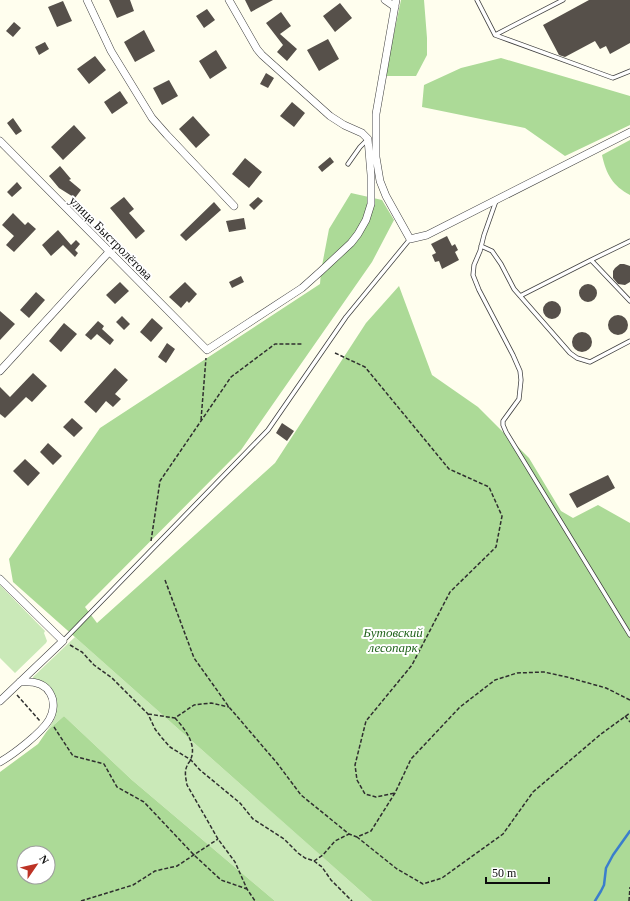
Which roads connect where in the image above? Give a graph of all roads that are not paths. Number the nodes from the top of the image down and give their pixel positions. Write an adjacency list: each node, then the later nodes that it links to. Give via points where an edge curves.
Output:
1 (87, 0): 14 (street, via 111,51 152,118)
2 (230, 0): 10 (street, via 262,55 330,116 362,133)
3 (385, 0): 6 (street)
4 (476, 0): 7 (lane)
5 (563, 0): 7 (lane)
6 (395, 3): 15 (street, via 376,114 376,157 380,181 386,196)
7 (495, 35): 8 (lane, via 613,78)
8 (630, 71)
9 (630, 132): 13 (street)
10 (368, 140): 12 (lane); 18 (street, улица Быстролётова, via 371,204 358,234 302,288 207,350)
11 (0, 141): 18 (street, улица Быстролётова)
12 (348, 164)
13 (496, 200): 15 (street, via 427,235); 17 (lane)
14 (234, 206)
15 (410, 239): 26 (lane, via 346,317 268,430)
16 (630, 241): 19 (lane)
17 (481, 246): 20 (lane, via 492,251); 25 (lane, via 473,275 478,290 520,371 518,399 503,425)
18 (109, 252): 23 (street)
19 (591, 260): 20 (lane); 21 (lane)
20 (520, 296): 22 (lane, via 576,358 590,362)
21 (630, 302)
22 (630, 341)
23 (0, 370)
24 (0, 579): 26 (street)
25 (630, 635)
26 (63, 641): 27 (street)
27 (20, 682): 28 (street); 29 (street, via 44,686 49,691 53,707 44,726 17,751)
28 (0, 701)
29 (0, 762)

